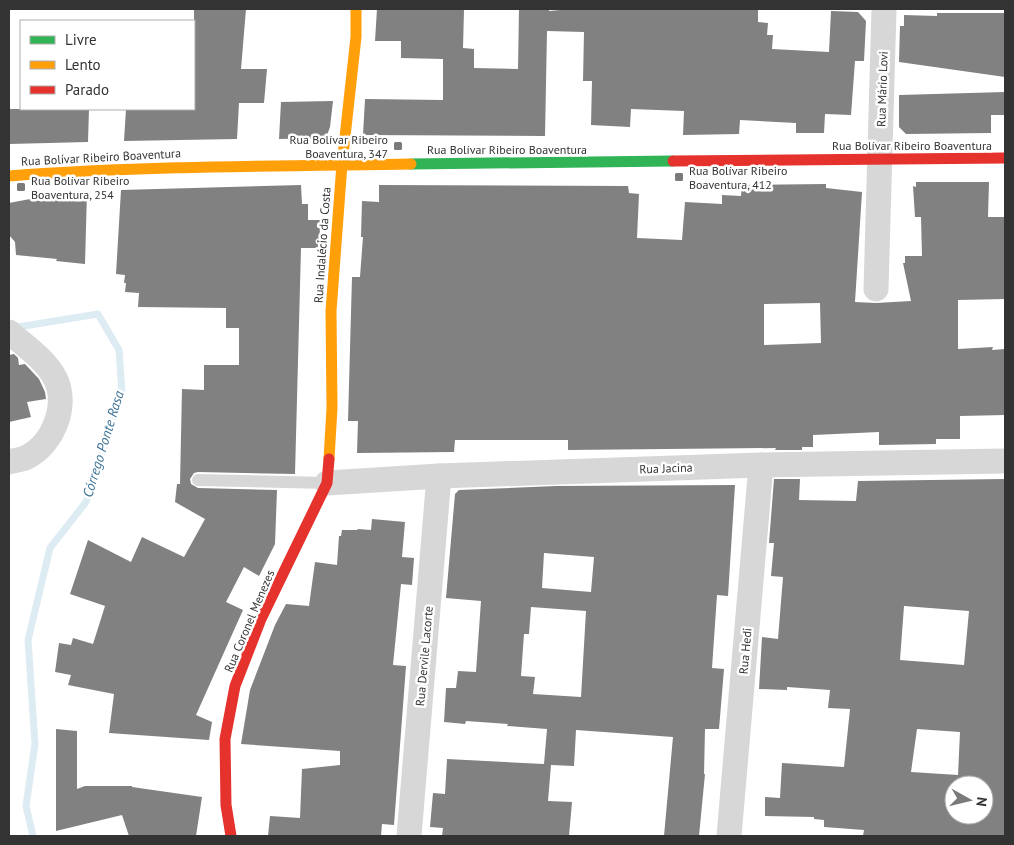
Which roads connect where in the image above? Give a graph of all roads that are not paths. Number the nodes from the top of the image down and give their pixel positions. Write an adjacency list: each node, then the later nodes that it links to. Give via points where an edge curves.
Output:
1 (356, 9): 5 (main road, Rua Indalécio da Costa, via 356,37)
2 (884, 9): 3 (street, Rua Mário Lovi)
3 (880, 158): 4 (main road, Rua Bolívar Ribeiro Boaventura); 5 (main road, Rua Bolívar Ribeiro Boaventura); 7 (street, Rua Mário Lovi)
4 (1005, 158)
5 (342, 164): 6 (main road, Rua Bolívar Ribeiro Boaventura, via 174,167); 14 (main road, Rua Indalécio da Costa, via 331,311 332,408)
6 (9, 176)
7 (876, 289)
8 (9, 332): 10 (street, via 45,364 59,388 59,399 56,424 49,438 26,458)
9 (1005, 461): 11 (street, Rua Jacina)
10 (9, 462)
11 (761, 465): 12 (street, Rua Jacina); 17 (street, Rua Hedi)
12 (439, 476): 14 (street, Rua Jacina); 16 (street, Rua Dervile Lacorte)
13 (198, 480): 14 (lane)
14 (327, 483): 15 (main road, Rua Coronel Menezes, via 262,619 236,686 225,740 226,805)
15 (231, 836)
16 (409, 836)
17 (729, 836)

